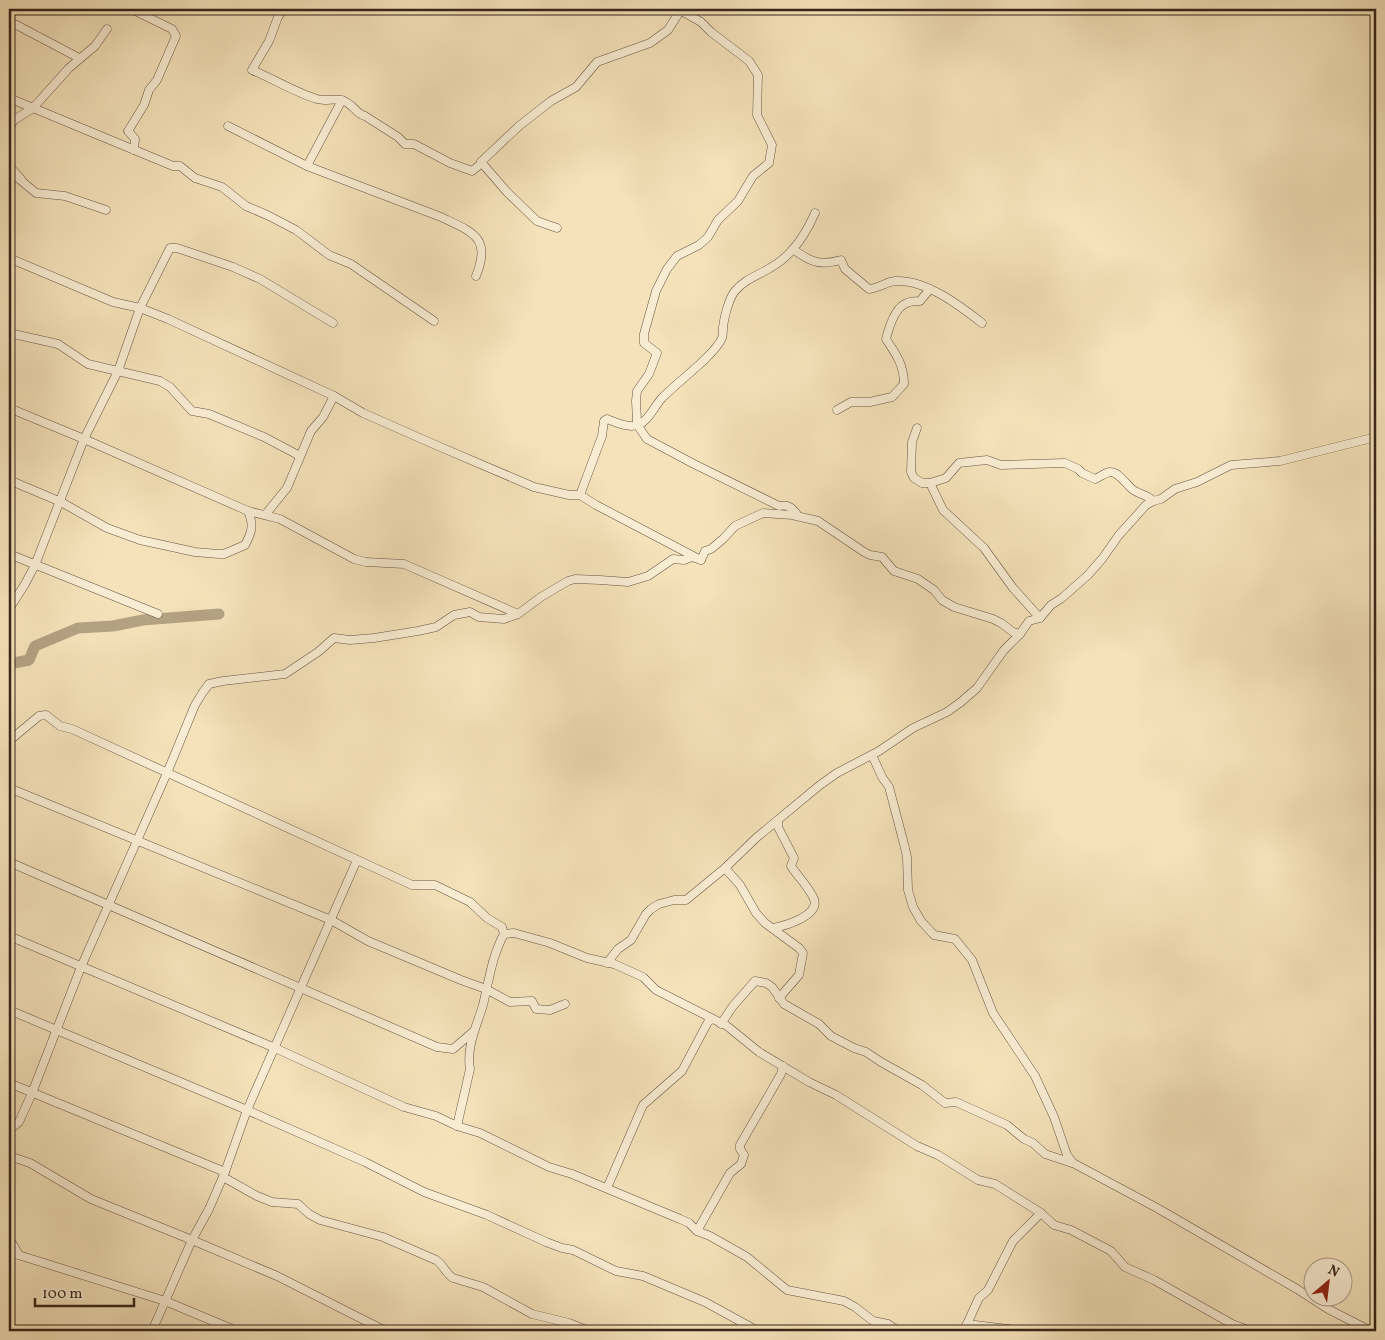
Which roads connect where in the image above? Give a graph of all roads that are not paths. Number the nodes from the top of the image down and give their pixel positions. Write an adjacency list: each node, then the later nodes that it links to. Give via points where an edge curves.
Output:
1 (131, 9): 12 (street, via 172,29 176,36 157,80 128,131 135,139)
2 (284, 9): 8 (street, via 252,70 297,93 320,100)
3 (679, 10): 13 (street, via 668,30 650,43 598,62 576,87 551,101 519,126); 34 (street, via 701,22 749,60 758,75 756,115 772,145 772,152 770,163 753,176 738,201 718,220 708,237 677,256 656,291 644,343 657,353 649,374 637,391)
4 (9, 21): 6 (street)
5 (107, 29): 6 (street, via 95,46)
6 (79, 58): 9 (street)
7 (9, 98): 9 (street)
8 (342, 100): 13 (street, via 354,106 359,115 405,144 416,145 472,171); 15 (street)
9 (33, 108): 11 (street, via 14,120); 12 (street)
10 (228, 126): 15 (street)
11 (9, 128)
12 (134, 150): 26 (street, via 180,166 194,178 227,190 246,206 296,230 330,255 351,264)
13 (482, 163): 20 (street, via 537,222)
14 (9, 166): 17 (street)
15 (307, 166): 23 (street, via 441,217 477,237 482,246)
16 (9, 175): 17 (street)
17 (22, 181): 18 (street, via 36,193 65,196)
18 (106, 210)
19 (815, 213): 21 (street)
20 (557, 228)
21 (794, 249): 24 (street, via 821,264 841,260 845,270 869,289 898,281 916,282); 34 (street, via 734,292 725,314 723,337 716,347 655,405 647,419)
22 (9, 258): 25 (street, via 113,302)
23 (476, 276)
24 (930, 289): 28 (street); 33 (street, via 920,301 907,302 899,308 888,330 886,339 904,372 904,384 892,396 870,402 851,402)
25 (140, 308): 27 (street, via 167,252 174,247 260,278); 30 (street); 31 (street)
26 (434, 321)
27 (333, 323)
28 (982, 323)
29 (9, 333): 30 (street, via 58,344 85,363)
30 (118, 371): 37 (street); 38 (street, via 160,381 192,411 209,414)
31 (334, 396): 38 (street, via 311,431); 41 (street, via 363,413 534,487)
32 (9, 408): 37 (street)
33 (838, 410)
34 (638, 424): 41 (street, via 604,421 602,436); 46 (street, via 646,439 779,506 790,507)
35 (917, 428): 40 (street, via 912,442 911,472 922,483)
36 (1376, 437): 42 (street, via 1280,461 1231,465)
37 (84, 439): 43 (street); 44 (street)
38 (300, 456): 45 (street, via 286,488)
39 (9, 480): 43 (street)
40 (930, 483): 42 (street, via 946,478 956,464 962,462 987,460 1001,465 1065,463 1095,479 1113,473); 53 (street, via 943,510 984,548)
41 (580, 495): 48 (street)
42 (1153, 501): 53 (street, via 1135,515 1088,575 1051,604)
43 (61, 502): 44 (street, via 108,528 140,540 219,554 245,545 253,531); 49 (street)
44 (248, 511): 45 (street)
45 (265, 515): 52 (street, via 280,519 354,559 404,564)
46 (798, 516): 48 (street, via 763,513 756,516 735,526 705,551); 54 (street, via 818,521 864,552 882,557 894,571 918,579 954,607 993,619)
47 (9, 554): 49 (street)
48 (701, 560): 52 (street, via 692,557 673,559 648,576 628,582 574,579)
49 (35, 565): 50 (street); 51 (street)
50 (9, 609)
51 (158, 614)
52 (518, 614): 57 (street, via 496,619 470,612 418,631 350,640 334,638 285,674 209,684 194,705)
53 (1040, 618): 54 (street, via 1029,621)
54 (1020, 634): 56 (street, via 1004,650 977,688 961,702)
55 (9, 741): 57 (street, via 39,716 46,715 60,726 72,728)
56 (872, 755): 59 (street, via 837,773); 88 (street, via 889,788 908,857 908,890 913,907 929,932 956,939 972,960 993,1013 1035,1076)
57 (167, 773): 60 (street); 61 (street)
58 (9, 788): 60 (street)
59 (778, 821): 63 (street); 66 (street, via 794,858 791,866 815,901 801,918 786,926)
60 (137, 841): 64 (street); 65 (street)
61 (357, 860): 65 (street); 67 (street, via 412,885 434,886 470,902 502,927)
62 (9, 862): 64 (street)
63 (725, 868): 66 (street, via 740,885 756,913); 69 (street, via 686,900 674,900 651,909 631,940)
64 (110, 905): 70 (street); 71 (street)
65 (331, 920): 71 (street); 72 (street, via 380,946)
66 (772, 928): 73 (street, via 803,953 799,975)
67 (504, 934): 69 (street, via 514,933 550,943); 72 (street, via 496,950)
68 (9, 936): 70 (street)
69 (607, 963): 76 (street, via 643,977 656,990)
70 (82, 967): 79 (street); 80 (street)
71 (302, 988): 78 (street, via 437,1047 453,1048); 80 (street)
72 (486, 988): 74 (street, via 510,1002 532,1001 536,1009 550,1010); 78 (street)
73 (779, 998): 77 (street, via 766,983 755,981); 88 (street, via 819,1024 831,1036 866,1052 945,1103 956,1102 1007,1125 1045,1154)
74 (565, 1004)
75 (9, 1010): 79 (street)
76 (712, 1019): 77 (street); 90 (street, via 682,1072 643,1105)
77 (721, 1024): 81 (street)
78 (475, 1030): 85 (street)
79 (57, 1031): 83 (street); 84 (street)
80 (275, 1048): 84 (street); 85 (street)
81 (783, 1066): 91 (street, via 836,1094 917,1146 978,1180 995,1184); 92 (street, via 782,1074 740,1145 744,1155 741,1164 730,1173)
82 (9, 1083): 83 (street)
83 (32, 1093): 86 (street, via 19,1122); 89 (street)
84 (247, 1110): 89 (street); 103 (street, via 424,1192 580,1253 616,1271 643,1276 705,1302)
85 (457, 1126): 90 (street, via 480,1133 549,1167)
86 (9, 1128)
87 (9, 1156): 94 (street, via 30,1163 91,1199)
88 (1073, 1163): 108 (street)
89 (224, 1175): 94 (street); 102 (street, via 264,1199 298,1204 320,1220 398,1243 436,1260 449,1276 483,1287 532,1314)
90 (607, 1188): 92 (street, via 689,1223)
91 (1040, 1213): 98 (street, via 1013,1240 988,1290 978,1298); 107 (street, via 1054,1225 1071,1230 1111,1251 1126,1268)
92 (697, 1231): 104 (street, via 748,1257 788,1290 844,1301 873,1321 893,1326)
93 (9, 1238): 96 (street)
94 (192, 1240): 97 (street); 101 (street, via 277,1276 382,1329)
95 (9, 1252): 96 (street)
96 (19, 1255): 97 (street)
97 (166, 1301): 99 (street); 100 (street)
98 (968, 1324): 105 (street); 106 (street)
99 (152, 1331)
100 (237, 1331)
101 (395, 1331)
102 (590, 1331)
103 (758, 1331)
104 (898, 1331)
105 (962, 1331)
106 (1058, 1331)
107 (1251, 1331)
108 (1371, 1331)

